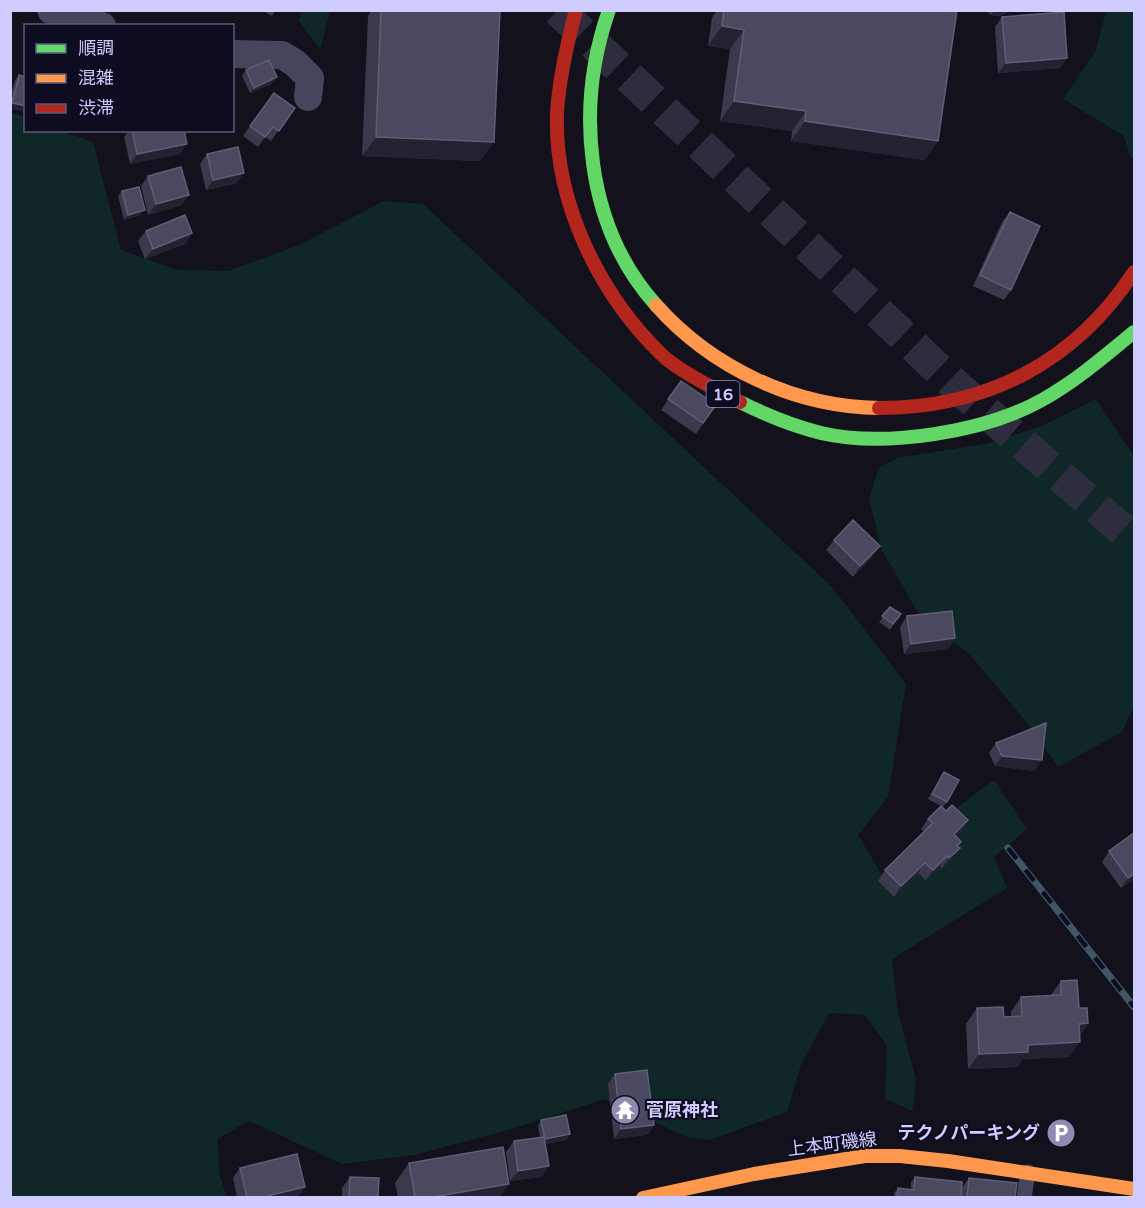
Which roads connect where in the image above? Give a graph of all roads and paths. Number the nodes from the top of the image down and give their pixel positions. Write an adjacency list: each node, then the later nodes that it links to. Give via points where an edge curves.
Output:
1 (51, 10): 4 (street)
2 (576, 10): 8 (main road, 16, via 559,94 559,147 568,201 582,241 604,284 664,357 723,394 788,423 835,435 917,436 1006,416 1047,398 1100,362)
3 (609, 10): 7 (main road, 16, via 598,37 589,142 608,224 646,294 686,333 753,379 833,405 880,407 961,398 1004,384 1047,362 1079,338)
4 (96, 24)
5 (234, 54): 6 (street, via 282,55 310,78)
6 (308, 97)
7 (1134, 272)
8 (1134, 332)
9 (1028, 1172): 10 (main road, 上本町磯線); 11 (main road, 上本町磯線, via 900,1156 865,1156 821,1161); 12 (lane)
10 (1134, 1189)
11 (643, 1197)
12 (1024, 1197)

